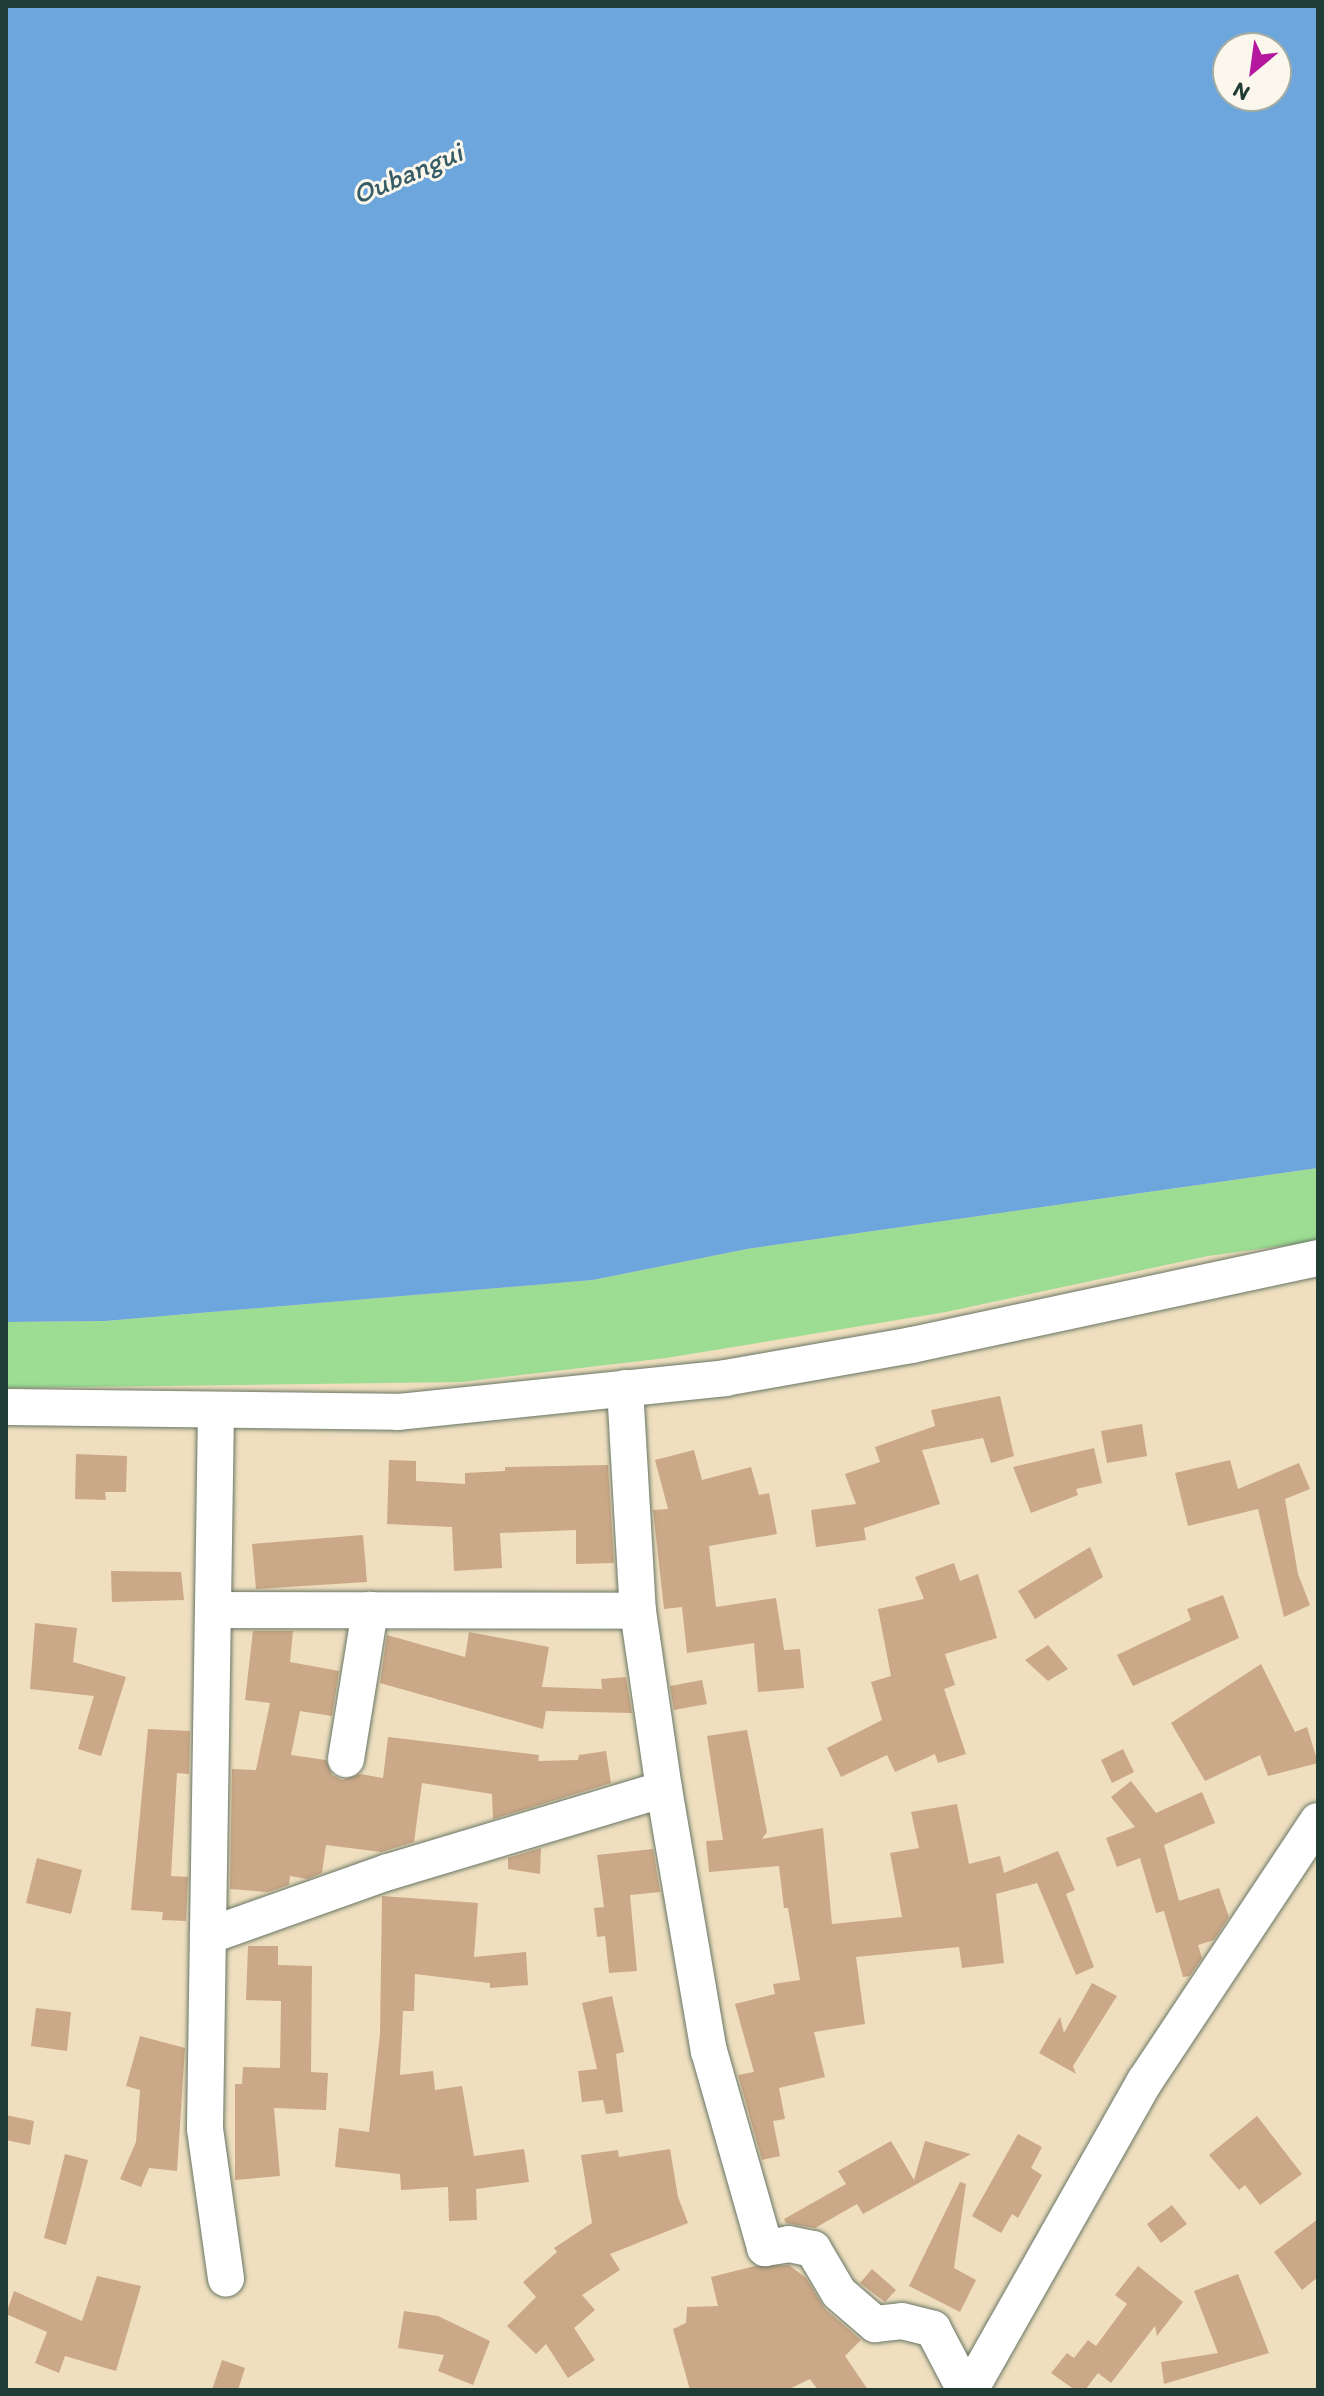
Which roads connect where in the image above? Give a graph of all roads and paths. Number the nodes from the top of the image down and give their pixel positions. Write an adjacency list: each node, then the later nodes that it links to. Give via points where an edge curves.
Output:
1 (1318, 1258): 2 (street, via 912,1345 725,1378)
2 (625, 1388): 4 (street, via 398,1412); 7 (street)
3 (6, 1407): 4 (street)
4 (216, 1410): 5 (street)
5 (213, 1610): 6 (street); 11 (street)
6 (370, 1610): 7 (street); 8 (street)
7 (638, 1611): 9 (street)
8 (346, 1759)
9 (664, 1789): 11 (street, via 388,1872); 13 (street, via 709,2051 765,2248 789,2244 813,2249 839,2293 875,2324 902,2321 933,2329)
10 (1318, 1821): 13 (street, via 1145,2081)
11 (208, 1936): 12 (street, via 205,2129)
12 (226, 2279)
13 (967, 2390)

